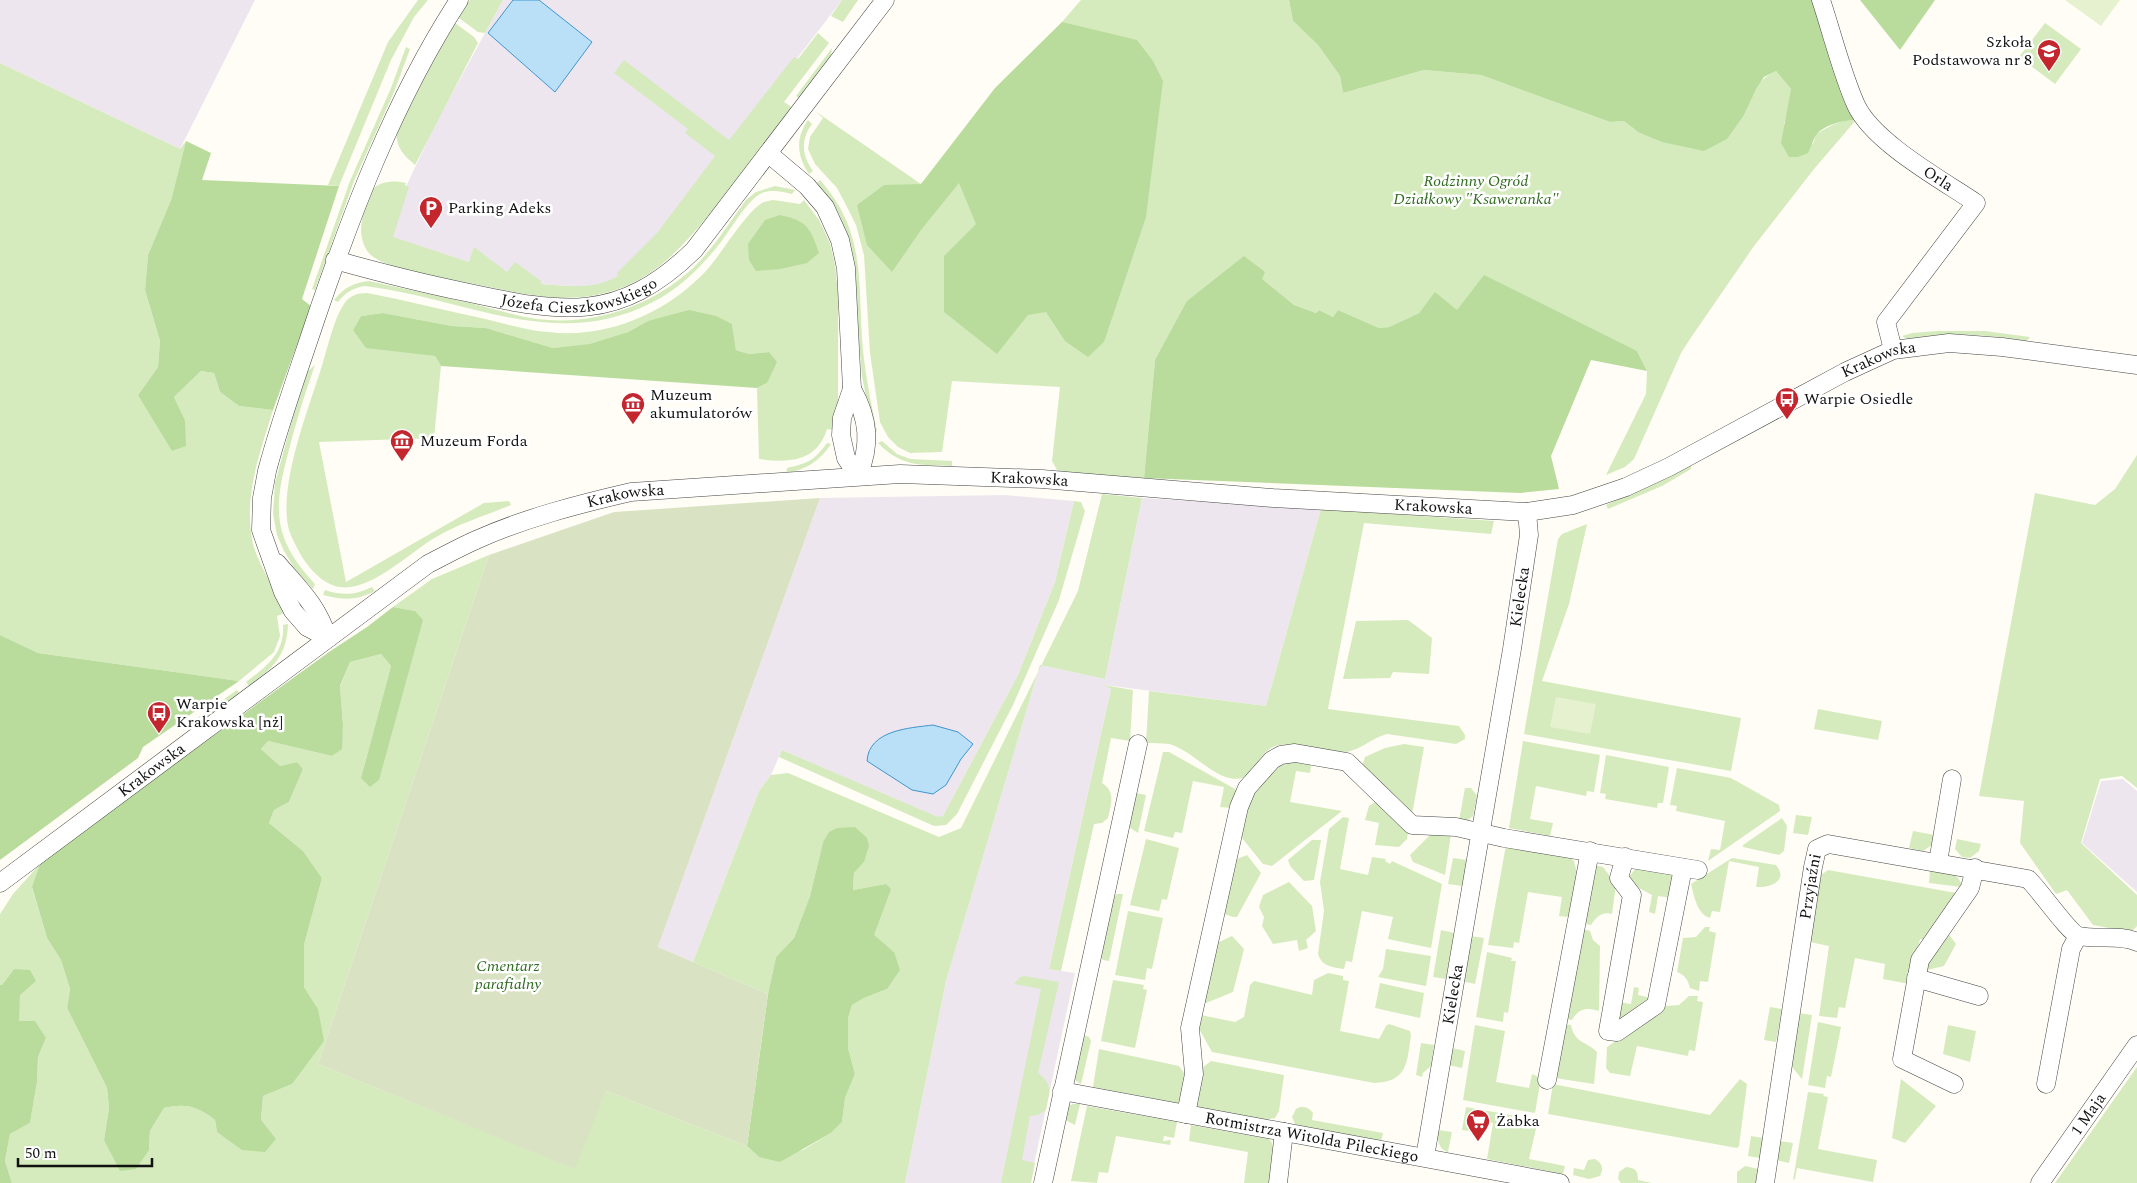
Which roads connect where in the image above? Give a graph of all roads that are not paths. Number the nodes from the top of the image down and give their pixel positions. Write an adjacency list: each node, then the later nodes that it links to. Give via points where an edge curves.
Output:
1 (460, 0): 5 (street, via 436,35 408,89)
2 (885, 0): 4 (street, Józefa Cieszkowskiego)
3 (1821, 0): 6 (street, Orla, via 1856,106 1873,130 1976,203 1886,322)
4 (769, 154): 5 (street, Józefa Cieszkowskiego, via 714,226 677,267 642,290 601,305 548,308 416,282); 8 (street, via 807,186 825,207 840,240 846,268)
5 (335, 260): 11 (street, via 267,471 261,530 293,611 307,627)
6 (1893, 350): 7 (street, Krakowska, via 1949,343 2002,346); 10 (street, Krakowska, via 1626,487 1573,505)
7 (2137, 365)
8 (852, 390): 9 (street, via 859,402 867,435 866,458); 9 (street, via 842,418 841,435 846,458)
9 (858, 476): 10 (street, Krakowska, via 900,474 1042,479 1273,498); 11 (street, Krakowska, via 631,492 526,521 476,540 428,564)
10 (1526, 512): 14 (street, Kielecka, via 1529,535)
11 (328, 638): 19 (street, Krakowska)
12 (1138, 744): 28 (street)
13 (1952, 779): 17 (street)
14 (1480, 832): 15 (street); 29 (street, via 1456,827 1412,826 1347,762 1295,753 1272,760 1247,788 1239,807 1190,1028 1194,1074); 31 (street, Kielecka)
15 (1590, 852): 16 (street); 25 (street)
16 (1624, 858): 16 (street, via 1691,869 1656,1005 1617,1032 1608,1031 1632,895 1619,878)
17 (1938, 862): 18 (street, Przyjaźni); 36 (street, Przyjaźni, via 1828,844 1817,849)
18 (1975, 868): 20 (street, Przyjaźni, via 2028,879); 22 (street, via 1970,888 1920,960)
19 (0, 883)
20 (2078, 936): 21 (street); 27 (street, via 2071,949)
21 (2137, 942)
22 (1916, 978): 23 (street); 26 (street, via 1902,1059)
23 (1979, 996)
24 (2137, 1045): 37 (street, 1 Maja)
25 (1547, 1080)
26 (1954, 1084)
27 (2046, 1084)
28 (1062, 1092): 29 (street, Rotmistrza Witolda Pileckiego); 33 (street)
29 (1186, 1114): 30 (street, Rotmistrza Witolda Pileckiego)
30 (1284, 1132): 31 (street, Rotmistrza Witolda Pileckiego); 34 (street)
31 (1425, 1157): 32 (street, Rotmistrza Witolda Pileckiego)
32 (1483, 1176): 35 (street, Rotmistrza Witolda Pileckiego)
33 (1043, 1183)
34 (1278, 1183)
35 (1560, 1183)
36 (1765, 1183)
37 (2040, 1183)

